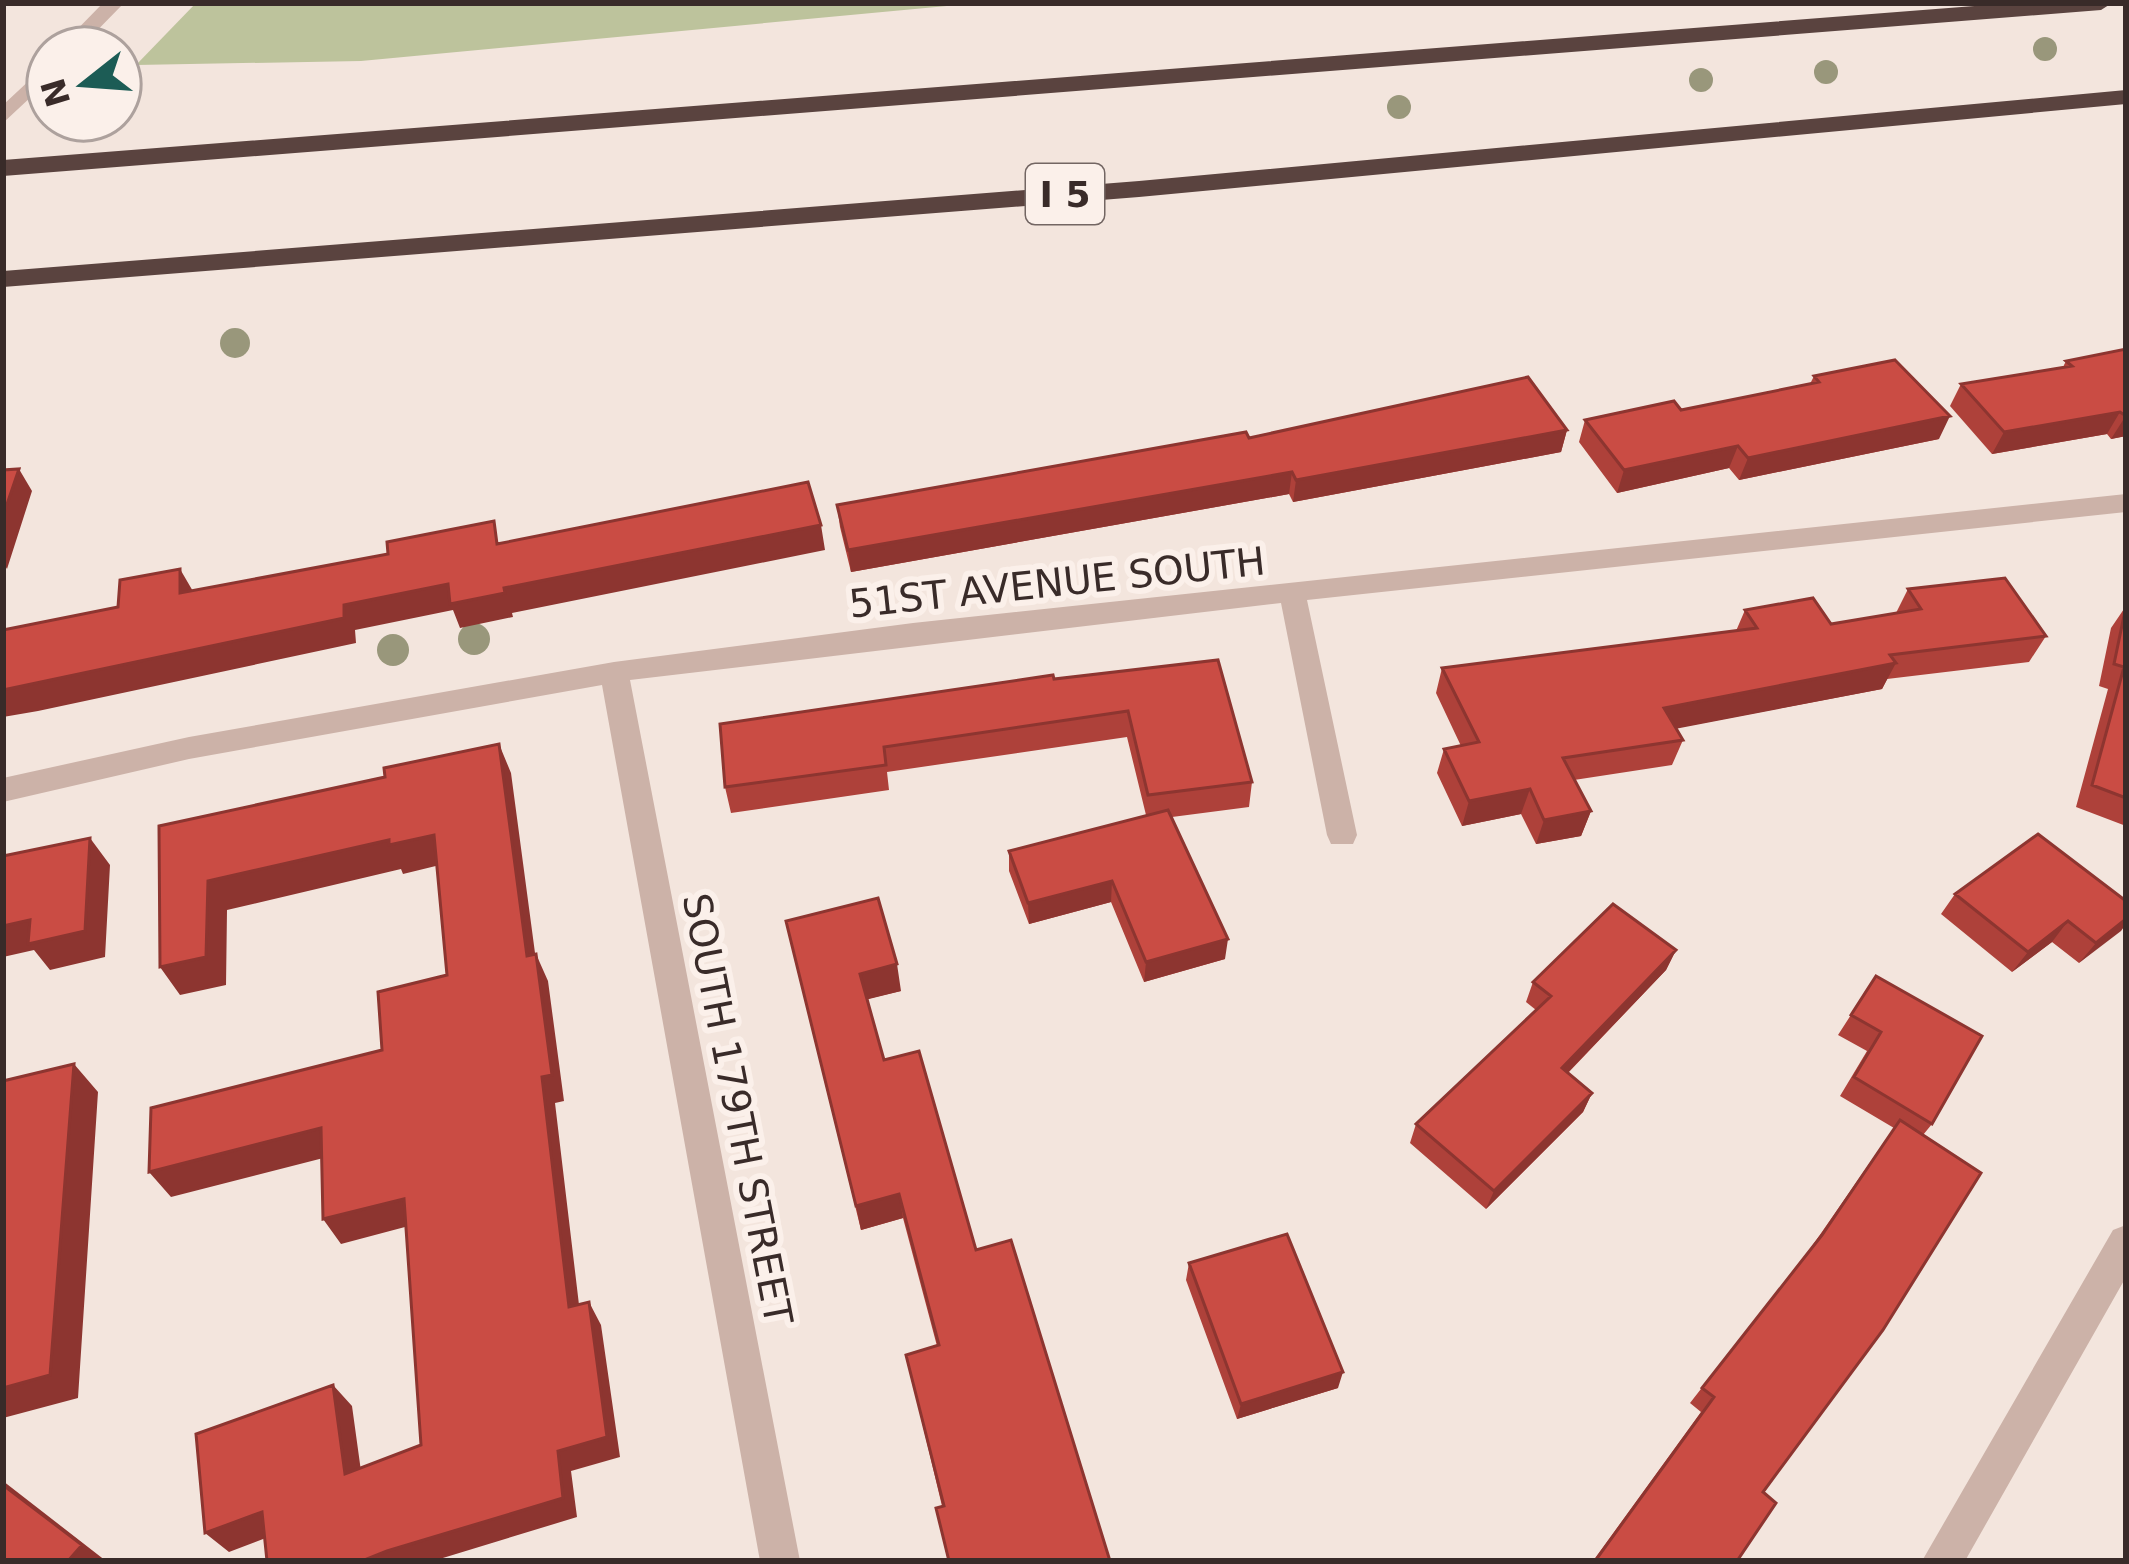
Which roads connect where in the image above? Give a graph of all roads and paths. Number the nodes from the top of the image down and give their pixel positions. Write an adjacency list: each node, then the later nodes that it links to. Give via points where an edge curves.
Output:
1 (2101, 3): 5 (highway)
2 (24, 93): 4 (street)
3 (2126, 97): 6 (highway, I 5, via 1139,189)
4 (3, 117)
5 (3, 168)
6 (3, 279)
7 (2126, 503): 8 (street, 51ST AVENUE SOUTH)
8 (1293, 597): 9 (street, 51ST AVENUE SOUTH, via 913,633); 11 (street)
9 (614, 673): 10 (street, 51ST AVENUE SOUTH, via 189,748); 13 (street, SOUTH 179TH STREET)
10 (3, 790)
11 (1342, 835)
12 (2126, 1243): 14 (street)
13 (780, 1561)
14 (1942, 1561)

